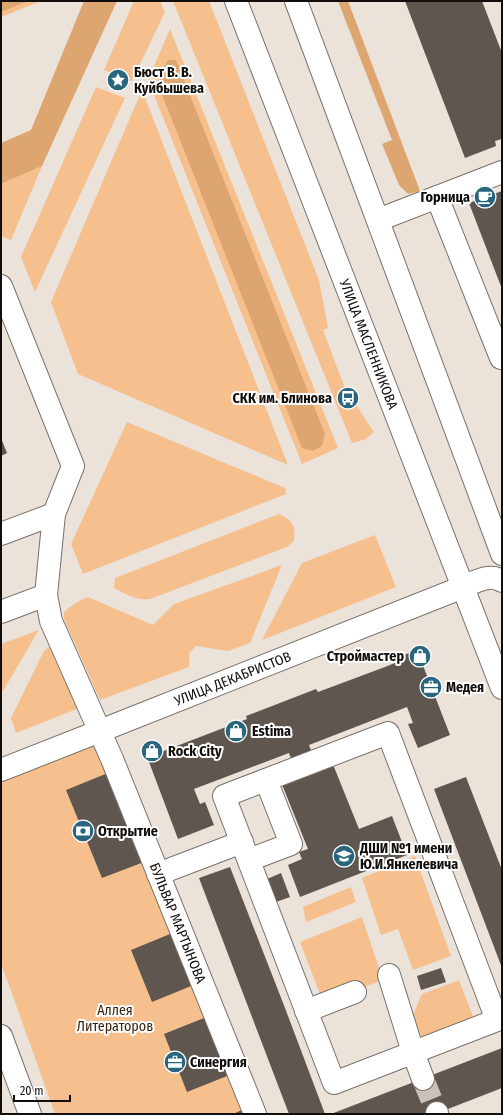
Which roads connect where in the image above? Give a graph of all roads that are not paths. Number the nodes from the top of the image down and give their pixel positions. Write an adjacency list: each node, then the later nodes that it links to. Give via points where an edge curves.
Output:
1 (236, 1): 12 (main road, УЛИЦА МАСЛЕННИКОВА)
2 (296, 1): 5 (main road)
3 (502, 172): 4 (main road)
4 (437, 197): 5 (main road); 7 (main road)
5 (378, 220): 10 (main road)
6 (1, 286): 8 (main road, БУЛЬВАР МАРТЫНОВА, via 74,466)
7 (501, 358)
8 (54, 514): 9 (main road); 13 (main road, БУЛЬВАР МАРТЫНОВА)
9 (1, 534)
10 (502, 554)
11 (502, 581): 12 (main road, УЛИЦА ДЕКАБРИСТОВ, via 491,577)
12 (463, 587): 15 (main road, УЛИЦА МАСЛЕННИКОВА); 16 (main road, УЛИЦА ДЕКАБРИСТОВ)
13 (46, 596): 14 (main road); 16 (main road, БУЛЬВАР МАРТЫНОВА, via 52,621)
14 (1, 612)
15 (502, 688)
16 (100, 731): 17 (main road, УЛИЦА ДЕКАБРИСТОВ); 20 (main road, БУЛЬВАР МАРТЫНОВА)
17 (1, 770)
18 (266, 780): 19 (main road, via 224,796); 19 (main road, via 291,844); 25 (main road, via 388,733 497,1020)
19 (245, 851): 20 (main road); 23 (main road)
20 (158, 874): 28 (main road, БУЛЬВАР МАРТЫНОВА)
21 (389, 975): 25 (main road)
22 (355, 992): 23 (main road)
23 (306, 1010): 25 (main road, via 334,1083)
24 (3, 1048): 27 (main road)
25 (413, 1052): 26 (main road)
26 (423, 1078)
27 (30, 1114)
28 (255, 1114)

